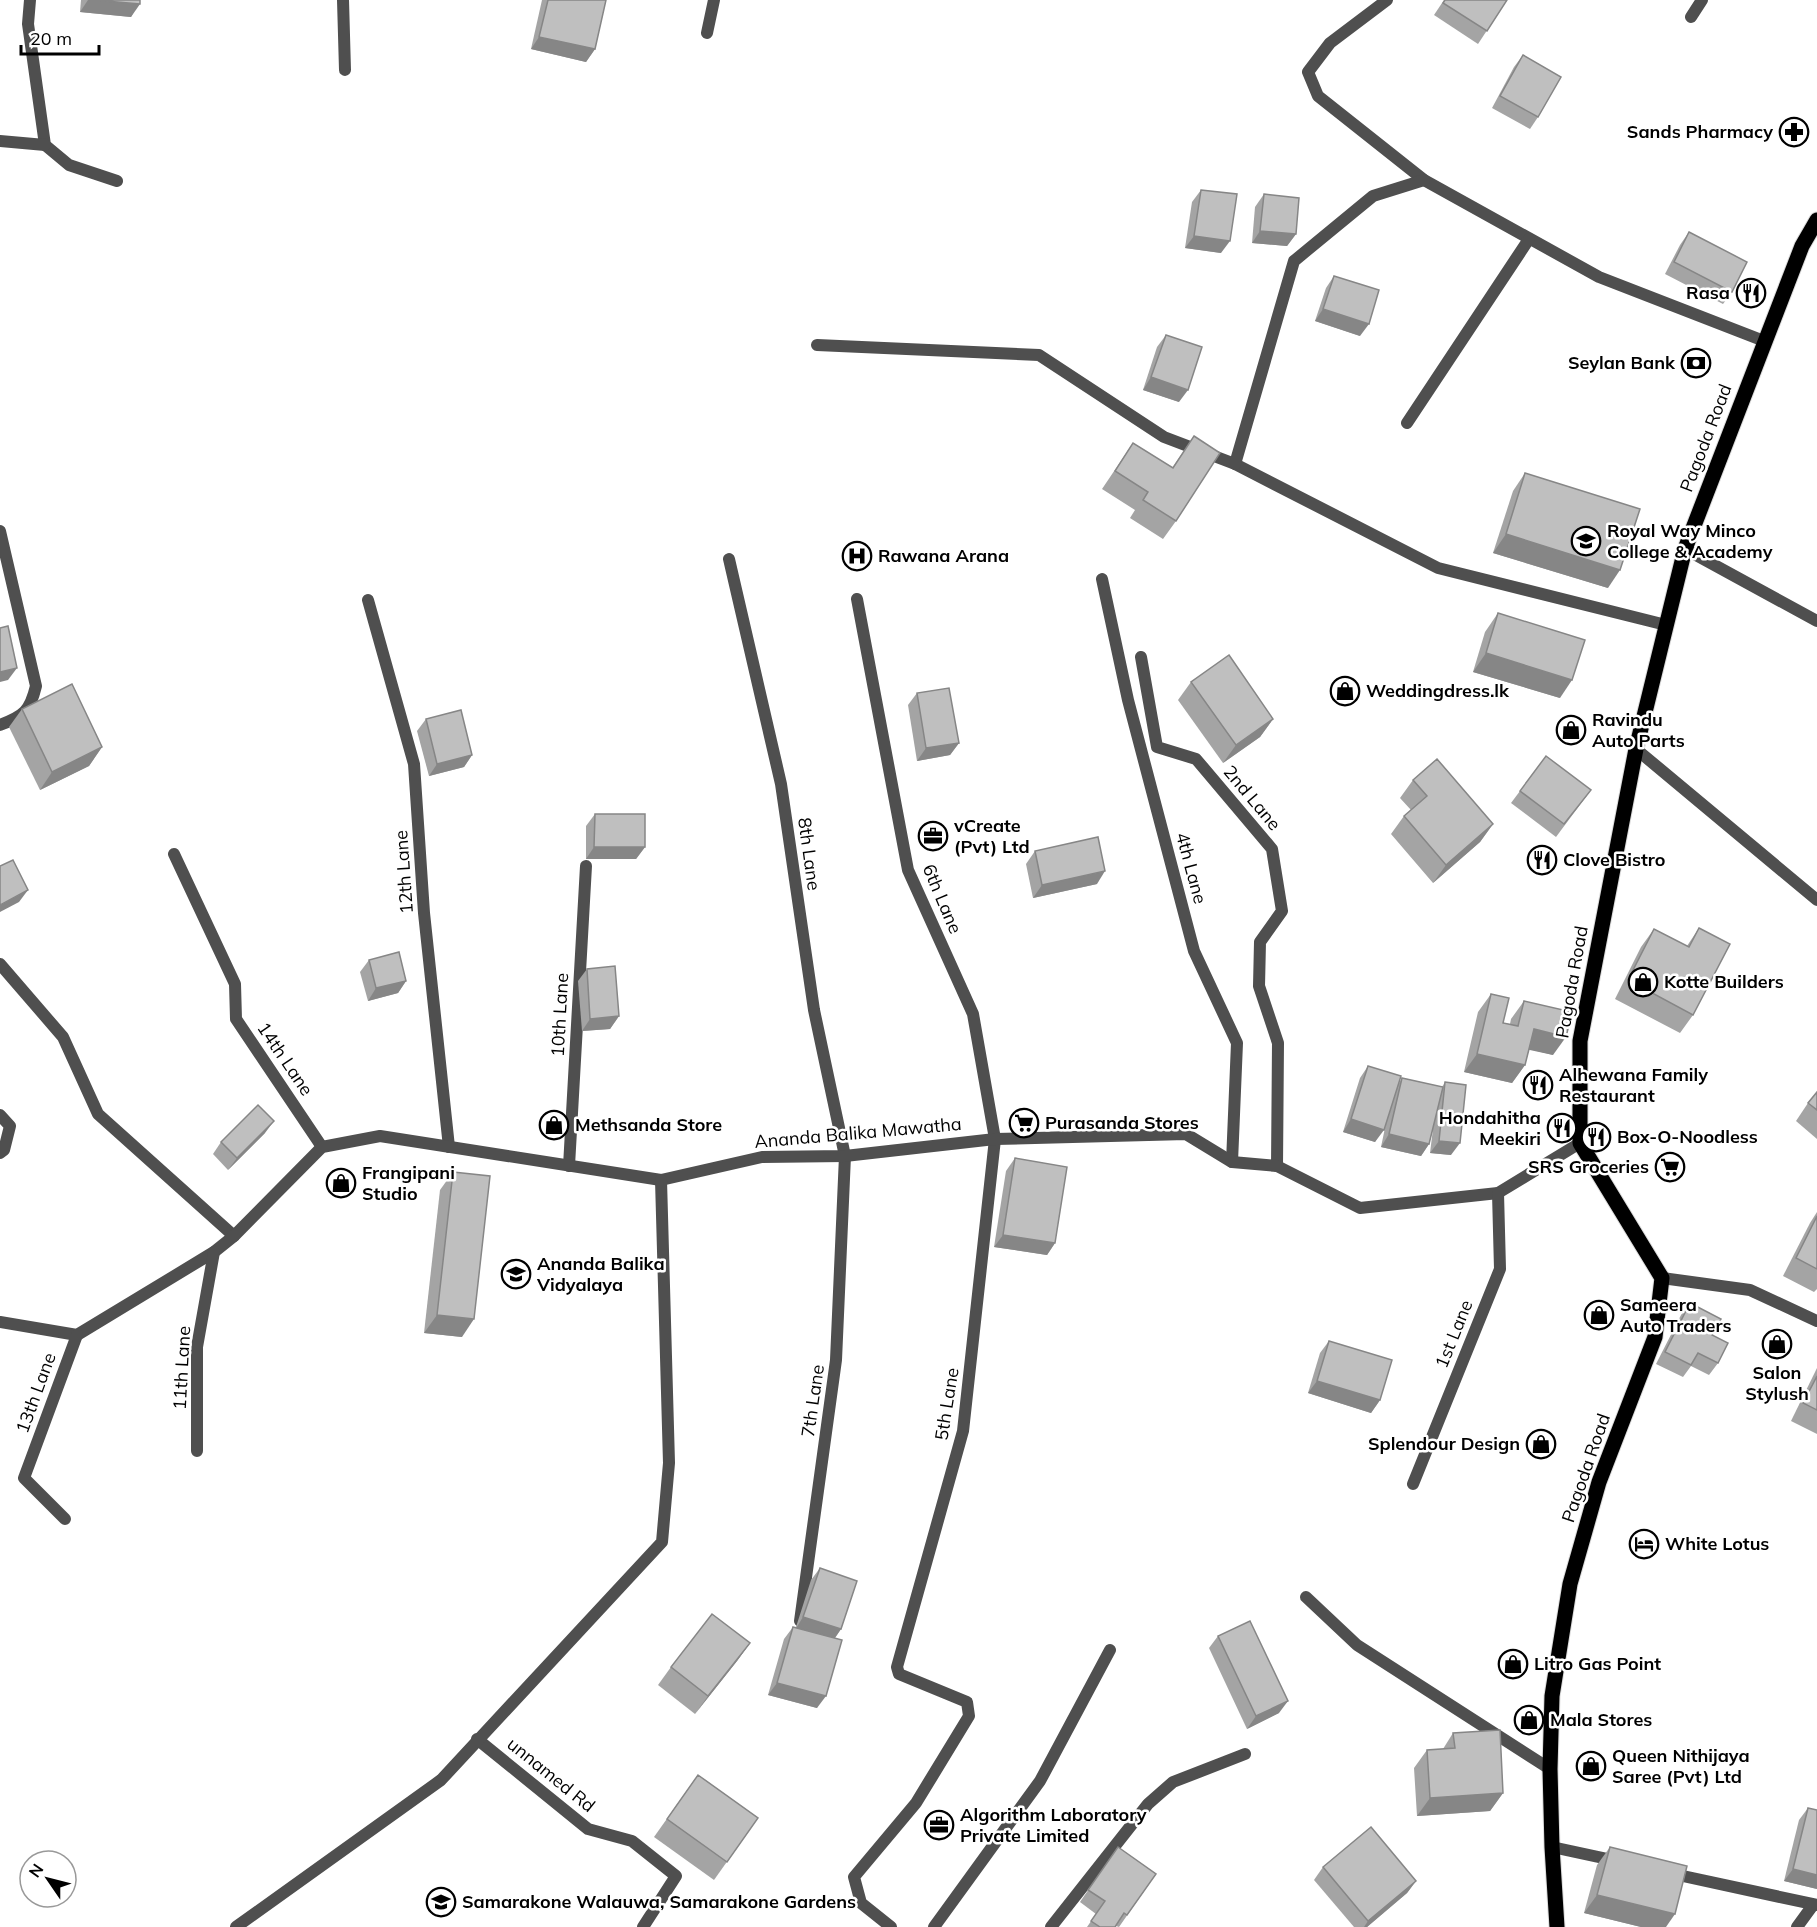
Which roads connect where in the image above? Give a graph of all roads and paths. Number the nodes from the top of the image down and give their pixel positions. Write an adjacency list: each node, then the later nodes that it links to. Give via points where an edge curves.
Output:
1 (30, 0): 10 (street, via 28,24)
2 (343, 0): 8 (street)
3 (714, 0): 7 (street)
4 (1387, 0): 11 (street, via 1330,43 1308,72 1318,96)
5 (1702, 0): 6 (street)
6 (1691, 17)
7 (707, 33)
8 (345, 70)
9 (0, 141): 10 (street)
10 (45, 145): 12 (street, via 69,165)
11 (1424, 180): 14 (street); 18 (street, via 1373,196 1294,261)
12 (117, 181)
13 (1817, 220): 15 (main road, Pagoda Road, via 1802,246)
14 (1529, 239): 15 (street, via 1599,277); 17 (street)
15 (1764, 341): 20 (main road, Pagoda Road)
16 (817, 345): 18 (street, via 1039,355 1164,437)
17 (1407, 423)
18 (1235, 464): 26 (street, via 1438,568)
19 (0, 531): 28 (street, via 36,686 31,705 16,720)
20 (1685, 549): 25 (street); 26 (main road, Pagoda Road)
21 (729, 559): 40 (street, 8th Lane, via 781,784 814,1010)
22 (1102, 579): 41 (street, 4th Lane, via 1128,700 1194,951 1237,1043)
23 (858, 599): 35 (street, 6th Lane, via 908,870 973,1014)
24 (368, 600): 38 (street, 12th Lane, via 414,764 424,913)
25 (1817, 621)
26 (1666, 625): 29 (main road, Pagoda Road)
27 (1141, 657): 43 (street, 2nd Lane, via 1157,747 1196,759 1272,849 1282,911 1260,942 1259,986 1278,1043)
28 (0, 725)
29 (1635, 749): 32 (street); 36 (main road, Pagoda Road, via 1580,1041)
30 (174, 854): 37 (street, 14th Lane, via 236,984 236,1019)
31 (586, 866): 42 (street, 10th Lane)
32 (1817, 900)
33 (0, 964): 46 (street, via 63,1037 98,1114)
34 (0, 1114): 39 (street, via 10,1126)
35 (995, 1139): 40 (street, Ananda Balika Mawatha); 41 (street, Ananda Balika Mawatha, via 1186,1134); 67 (street, 5th Lane, via 963,1431 897,1667 899,1674 967,1701 969,1716 916,1803 854,1877 861,1903)
36 (1580, 1143): 45 (street, Ananda Balika Mawatha); 48 (main road)
37 (322, 1147): 38 (street, Ananda Balika Mawatha, via 380,1136); 46 (street)
38 (449, 1147): 42 (street, Ananda Balika Mawatha)
39 (0, 1153)
40 (845, 1156): 44 (street, Ananda Balika Mawatha, via 762,1157); 56 (street, 7th Lane, via 837,1360)
41 (1232, 1162): 43 (street, Ananda Balika Mawatha)
42 (570, 1166): 44 (street, Ananda Balika Mawatha)
43 (1277, 1166): 45 (street, Ananda Balika Mawatha, via 1360,1208)
44 (661, 1180): 58 (street, via 669,1462 662,1542)
45 (1498, 1193): 53 (street, 1st Lane, via 1500,1269)
46 (234, 1236): 47 (street)
47 (214, 1252): 51 (street); 52 (street, 11th Lane, via 197,1347)
48 (1662, 1278): 49 (street, via 1750,1290); 60 (main road, Pagoda Road, via 1655,1337 1599,1482 1570,1584 1552,1696)
49 (1817, 1321)
50 (0, 1322): 51 (street)
51 (77, 1335): 54 (street, 13th Lane, via 24,1478)
52 (197, 1451)
53 (1413, 1484)
54 (65, 1519)
55 (1306, 1597): 60 (street, via 1357,1645)
56 (798, 1637)
57 (1110, 1650): 68 (street, via 1040,1780)
58 (477, 1739): 65 (street, unnamed Rd, via 588,1829 632,1841 676,1876); 66 (street, via 441,1780)
59 (1245, 1754): 69 (street, via 1173,1782 1148,1804)
60 (1550, 1769): 61 (main road, Pagoda Road)
61 (1552, 1847): 62 (street); 70 (main road, Pagoda Road)
62 (1631, 1864)
63 (1654, 1869): 64 (street)
64 (1815, 1905): 71 (street)
65 (645, 1926)
66 (236, 1927)
67 (891, 1927)
68 (934, 1927)
69 (1051, 1927)
70 (1557, 1927)
71 (1797, 1927)

